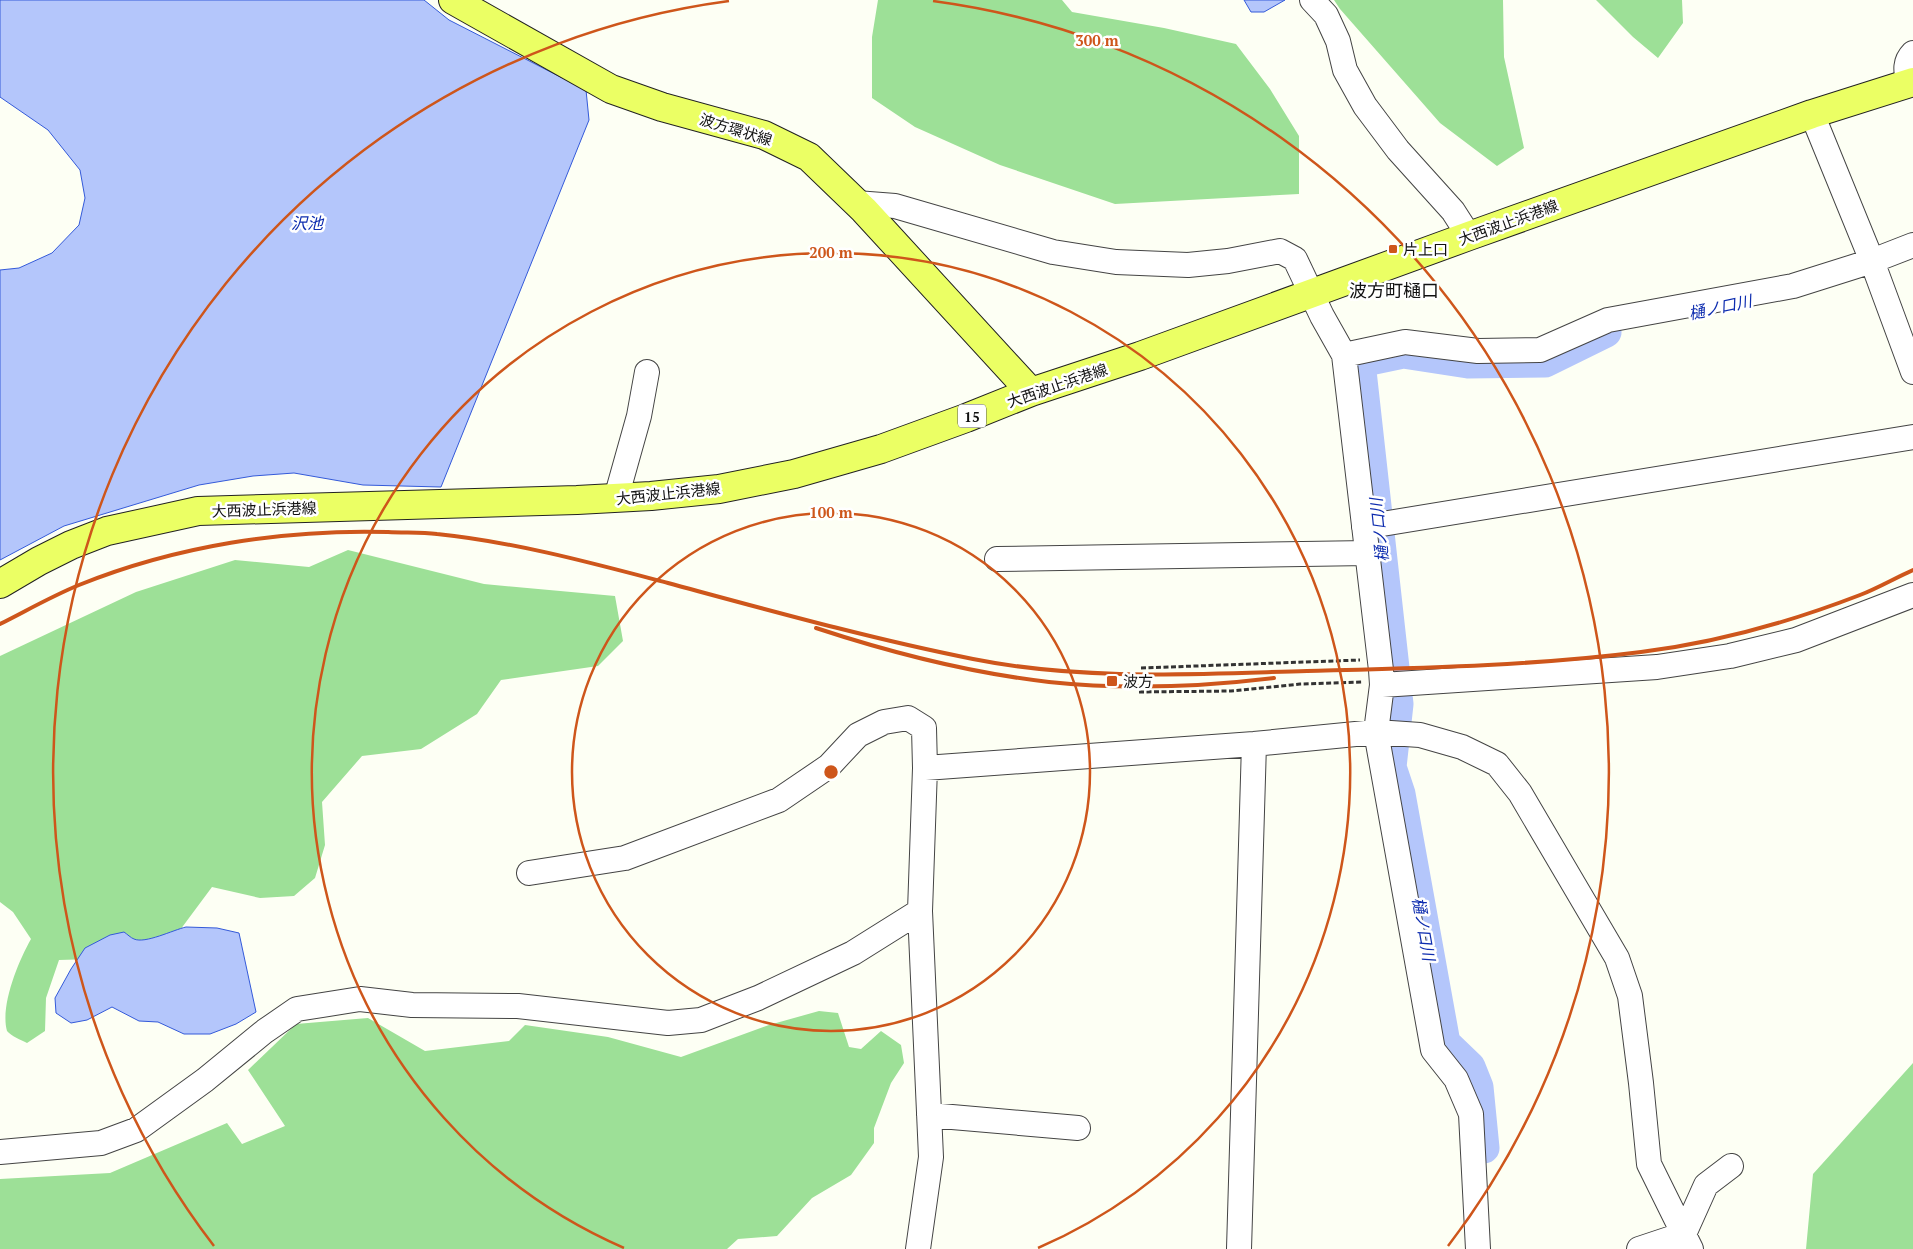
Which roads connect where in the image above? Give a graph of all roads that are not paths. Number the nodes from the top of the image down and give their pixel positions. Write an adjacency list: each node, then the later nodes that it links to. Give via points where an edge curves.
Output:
1 (453, 0): 6 (main road, 波方環状線, via 611,88 662,107 764,135 809,157)
2 (1312, 0): 7 (street, via 1326,16 1338,41 1346,70 1365,106)
3 (1913, 53): 4 (street, via 1905,67)
4 (1911, 82): 5 (main road, 大西波止浜港線 / 15)
5 (1812, 114): 7 (main road, 大西波止浜港線 / 15); 9 (street)
6 (856, 203): 10 (street, via 895,206 1038,248 1116,262 1188,265 1280,251 1295,259); 14 (main road, 波方環状線)
7 (1470, 236): 10 (main road, 大西波止浜港線 / 15)
8 (1913, 245): 9 (street)
9 (1872, 262): 11 (street, via 1793,286 1608,320 1540,350 1478,351 1405,342); 13 (street)
10 (1311, 294): 11 (street); 14 (main road, 大西波止浜港線 / 15)
11 (1344, 355): 17 (street)
12 (647, 372): 16 (street, via 639,416)
13 (1913, 372)
14 (1031, 392): 16 (main road, 大西波止浜港線 / 15, via 880,449 794,474 719,488)
15 (1913, 437): 17 (street)
16 (616, 498): 20 (main road, 大西波止浜港線 / 15, via 198,511 107,531 55,553)
17 (1364, 527): 18 (street)
18 (1368, 553): 19 (street); 22 (street)
19 (997, 559)
20 (0, 584)
21 (1913, 594): 22 (street, via 1796,640 1730,656 1657,667)
22 (1382, 685): 23 (street)
23 (1376, 732): 24 (street); 32 (street, via 1420,735 1462,747 1498,764 1520,793 1617,958 1630,996 1648,1164); 35 (street, via 1433,1050 1456,1079 1471,1114)
24 (1254, 744): 25 (street); 34 (street)
25 (925, 768): 26 (street, via 924,728 908,718 884,722 858,735 828,766 779,800 625,858); 27 (street)
26 (529, 873)
27 (920, 911): 28 (street); 30 (street, via 853,953 758,998 701,1020 668,1023 518,1006 412,1005 360,999 297,1009 136,1130 101,1143)
28 (929, 1115): 29 (street); 33 (street, via 930,1157)
29 (1078, 1128)
30 (0, 1152)
31 (1731, 1166): 32 (street, via 1706,1185)
32 (1688, 1242): 36 (street)
33 (918, 1249)
34 (1238, 1249)
35 (1478, 1249)
36 (1639, 1249)

